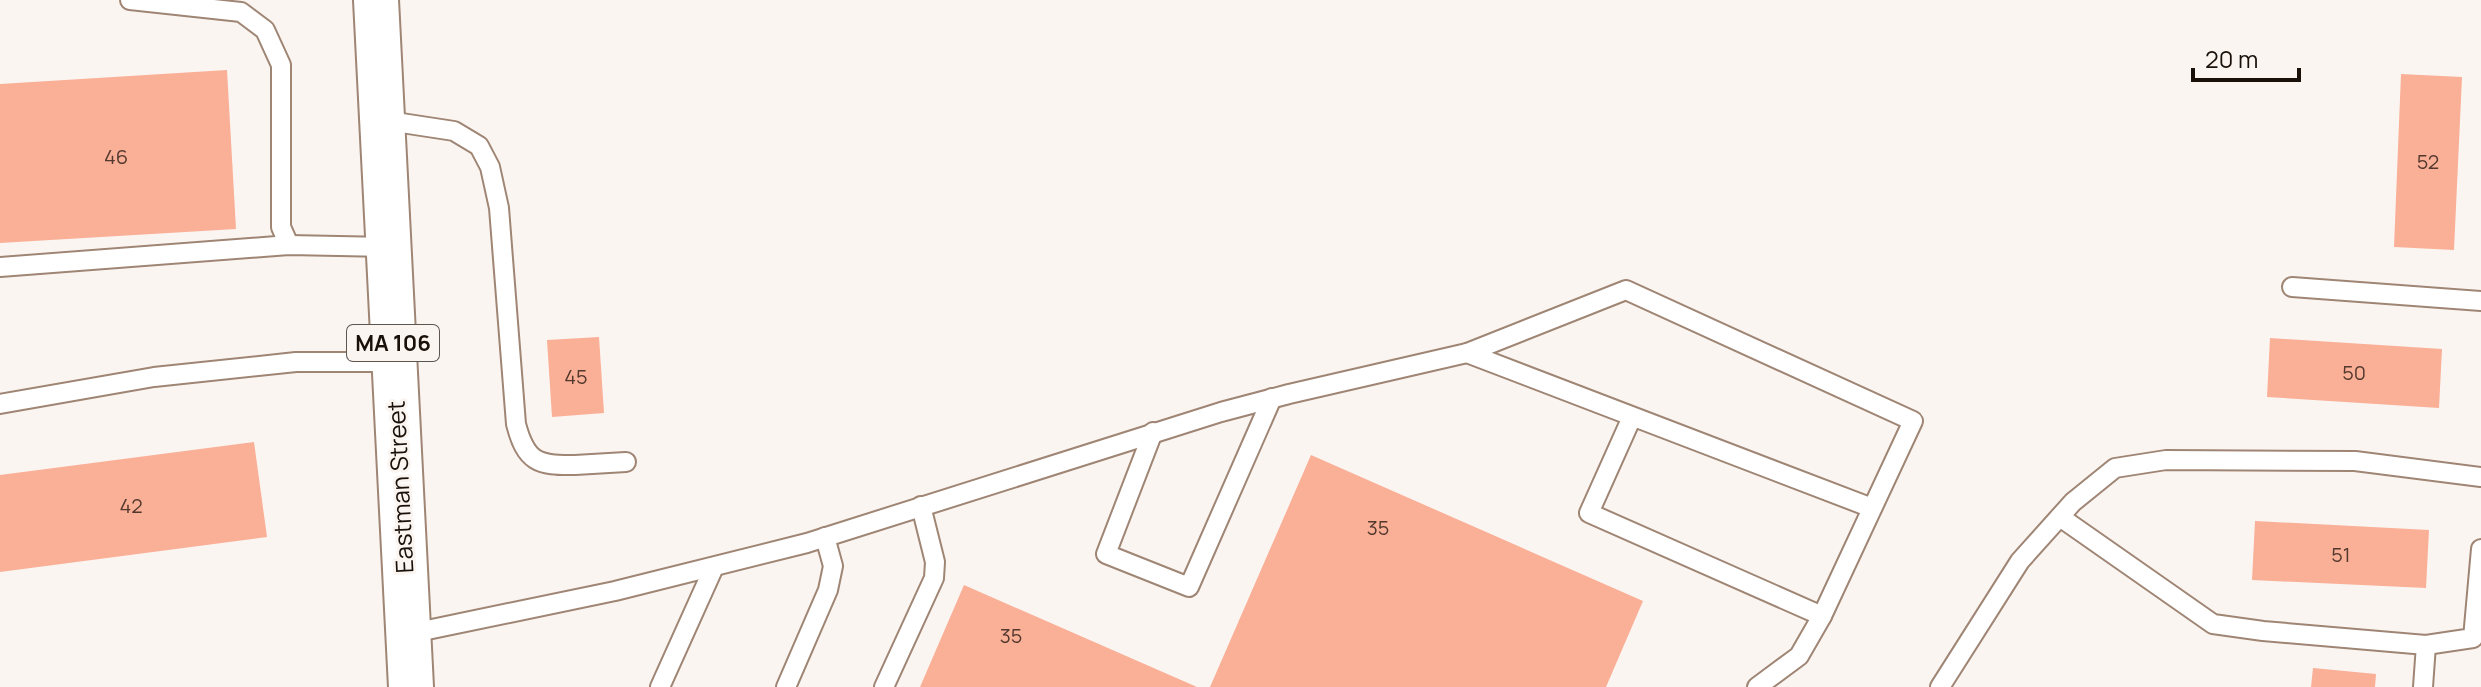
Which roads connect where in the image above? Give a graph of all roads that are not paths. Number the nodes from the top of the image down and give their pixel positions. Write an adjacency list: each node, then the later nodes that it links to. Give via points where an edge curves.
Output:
1 (130, 0): 4 (lane, via 241,12 265,30 281,65 281,227)
2 (376, 0): 3 (main road, Eastman Street / MA 106)
3 (382, 120): 5 (main road, Eastman Street / MA 106); 15 (lane, via 454,131 479,146 490,167 499,208 521,442 547,466)
4 (289, 245): 5 (lane); 6 (lane)
5 (388, 247): 10 (main road, Eastman Street / MA 106)
6 (0, 267)
7 (2292, 287): 8 (lane)
8 (2481, 301)
9 (1467, 353): 11 (lane); 13 (lane); 18 (lane, via 1626,290 1913,421)
10 (394, 362): 12 (lane, via 296,362 170,375); 24 (main road, Eastman Street / MA 106)
11 (1272, 398): 14 (lane); 14 (lane, via 1189,587 1106,554)
12 (0, 404)
13 (1632, 417): 18 (lane); 23 (lane, via 1589,513)
14 (1153, 432): 17 (lane)
15 (626, 462)
16 (2481, 477): 19 (lane, via 2355,461 2166,460 2115,468)
17 (921, 506): 20 (lane); 31 (lane, via 934,578)
18 (1872, 508): 23 (lane)
19 (2060, 517): 26 (lane, via 2213,624); 27 (lane, via 2020,561)
20 (825, 537): 22 (lane); 30 (lane, via 833,566 828,590)
21 (2481, 549): 25 (lane)
22 (714, 567): 24 (lane); 29 (lane)
23 (1822, 616): 32 (lane, via 1799,656)
24 (408, 634): 28 (main road, Eastman Street / MA 106)
25 (2477, 638): 26 (lane)
26 (2426, 645): 33 (lane)
27 (1942, 686)
28 (411, 687)
29 (660, 687)
30 (786, 687)
31 (884, 687)
32 (1757, 687)
33 (2423, 687)

